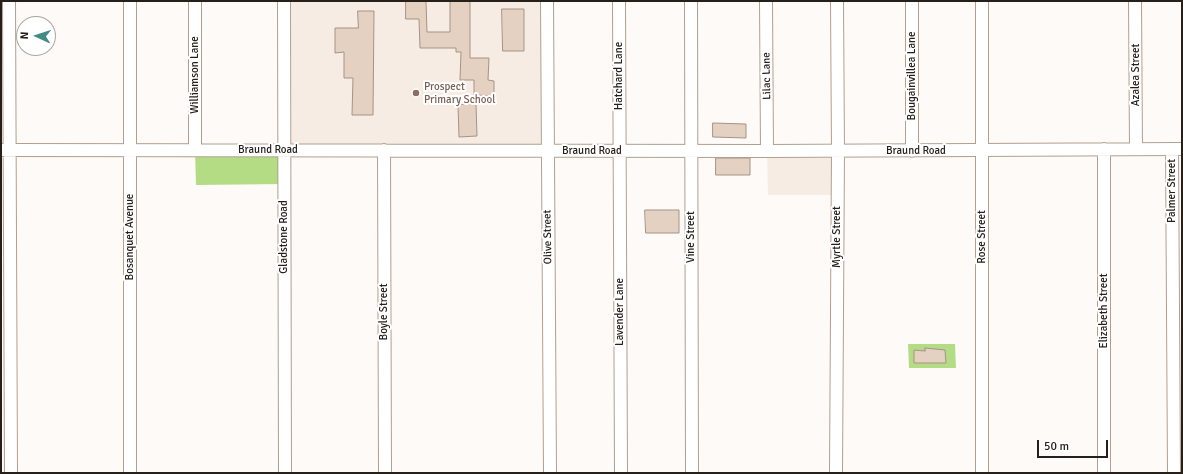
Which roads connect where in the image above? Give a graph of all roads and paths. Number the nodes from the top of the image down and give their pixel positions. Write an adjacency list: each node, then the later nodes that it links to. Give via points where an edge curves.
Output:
1 (9, 1): 16 (street)
2 (130, 1): 17 (street, Bosanquet Avenue)
3 (195, 1): 18 (street, Williamson Lane)
4 (284, 1): 19 (street, Gladstone Road)
5 (547, 1): 21 (street, Olive Street)
6 (619, 1): 23 (street, Hatchard Lane)
7 (691, 1): 24 (street, Vine Street)
8 (766, 1): 25 (street, Lilac Lane)
9 (837, 1): 26 (street, Myrtle Street)
10 (912, 1): 27 (street, Bougainvillea Lane)
11 (982, 1): 22 (street, Rose Street)
12 (1135, 1): 14 (street, Azalea Street)
13 (1104, 149): 14 (street, Braund Road); 22 (street, Braund Road); 37 (street, Elizabeth Street)
14 (1136, 149): 15 (street, Braund Road)
15 (1177, 149): 38 (street, Palmer Street)
16 (5, 150): 17 (street, Braund Road); 28 (street)
17 (130, 150): 18 (street, Braund Road); 29 (street, Bosanquet Avenue)
18 (195, 150): 19 (street, Braund Road)
19 (284, 150): 20 (street, Braund Road); 30 (street, Gladstone Road)
20 (384, 150): 21 (street, Braund Road); 31 (street, Boyle Street)
21 (547, 150): 23 (street, Braund Road); 32 (street, Olive Street)
22 (982, 150): 27 (street, Braund Road); 36 (street, Rose Street, via 977,354)
23 (619, 151): 24 (street, Braund Road); 33 (street, Lavender Lane)
24 (691, 151): 25 (street, Braund Road); 34 (street, Vine Street)
25 (767, 151): 26 (street, Braund Road)
26 (838, 151): 27 (street, Braund Road); 35 (street, Myrtle Street)
27 (912, 151)
28 (11, 473)
29 (130, 473)
30 (285, 473)
31 (385, 473)
32 (550, 473)
33 (621, 473)
34 (692, 473)
35 (836, 473)
36 (982, 473)
37 (1104, 473)
38 (1174, 473)

